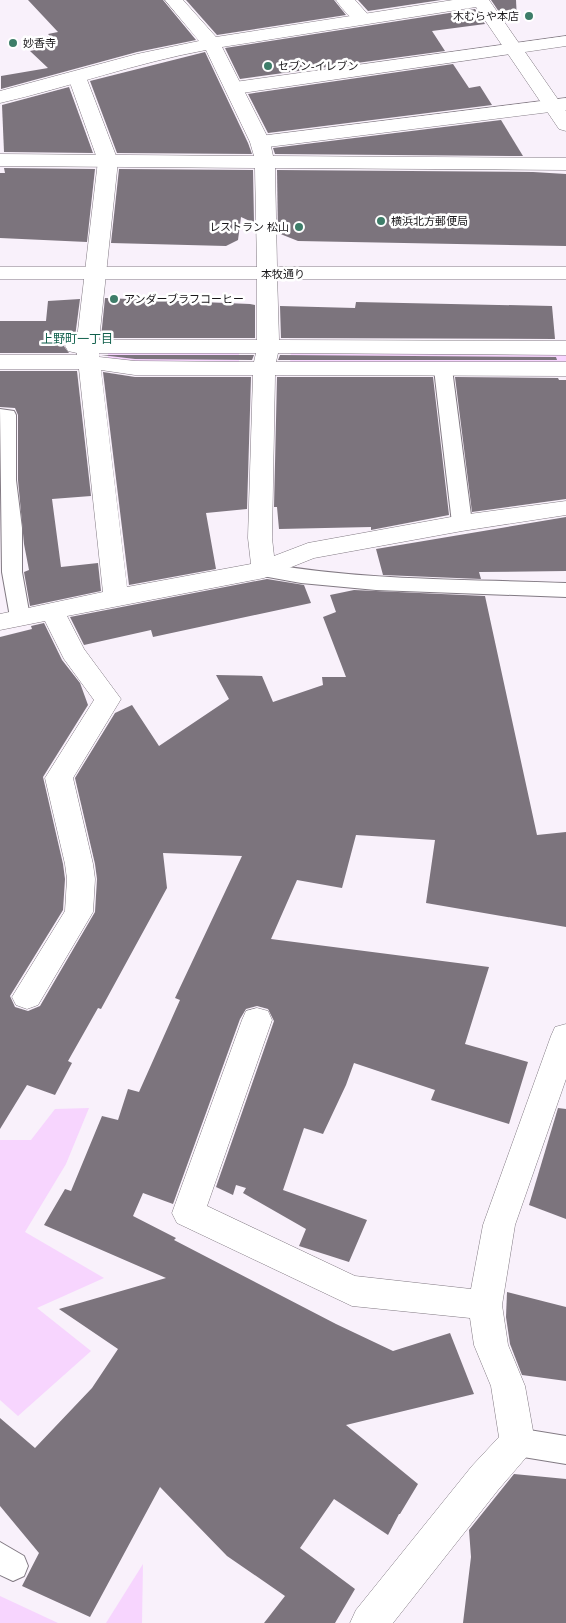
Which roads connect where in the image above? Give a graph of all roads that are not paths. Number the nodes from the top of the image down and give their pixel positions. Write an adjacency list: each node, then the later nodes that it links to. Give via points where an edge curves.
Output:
1 (174, 0): 6 (street)
2 (345, 0): 4 (street)
3 (483, 0): 4 (street); 7 (street)
4 (363, 19): 6 (street)
5 (566, 41): 7 (street)
6 (211, 44): 8 (street, via 122,63); 9 (street)
7 (514, 48): 9 (street); 11 (street)
8 (77, 77): 10 (street); 15 (street)
9 (235, 88): 13 (street)
10 (0, 97)
11 (560, 104): 12 (street); 13 (street)
12 (566, 125)
13 (260, 142): 16 (street)
14 (0, 160): 15 (street)
15 (108, 161): 16 (street); 20 (street)
16 (265, 162): 17 (street); 21 (street)
17 (566, 164)
18 (0, 273): 20 (street, 本牧通り)
19 (566, 273): 21 (street, 本牧通り)
20 (94, 274): 21 (street, 本牧通り); 24 (street)
21 (267, 274): 25 (street)
22 (0, 345): 24 (street)
23 (566, 348): 25 (street)
24 (87, 354): 25 (street, via 135,368); 26 (street); 34 (street)
25 (266, 358): 27 (street); 32 (street, via 260,538)
26 (0, 362)
27 (443, 369): 28 (street); 31 (lane)
28 (566, 369)
29 (0, 415): 36 (lane, via 7,415 6,480 12,528)
30 (566, 508): 31 (street)
31 (462, 523): 32 (street, via 308,551)
32 (264, 570): 33 (lane, via 362,584); 34 (street)
33 (566, 590)
34 (116, 597): 35 (street)
35 (52, 610): 36 (street); 37 (street, via 73,653 108,699 59,778 79,864 79,912)
36 (10, 620)
37 (27, 997)
38 (257, 1020): 40 (street, via 188,1213 352,1291)
39 (566, 1036): 40 (street, via 499,1226)
40 (485, 1306): 41 (street, via 491,1345 508,1386)
41 (517, 1442): 42 (lane); 43 (street, via 484,1478)
42 (566, 1450)
43 (369, 1623)

